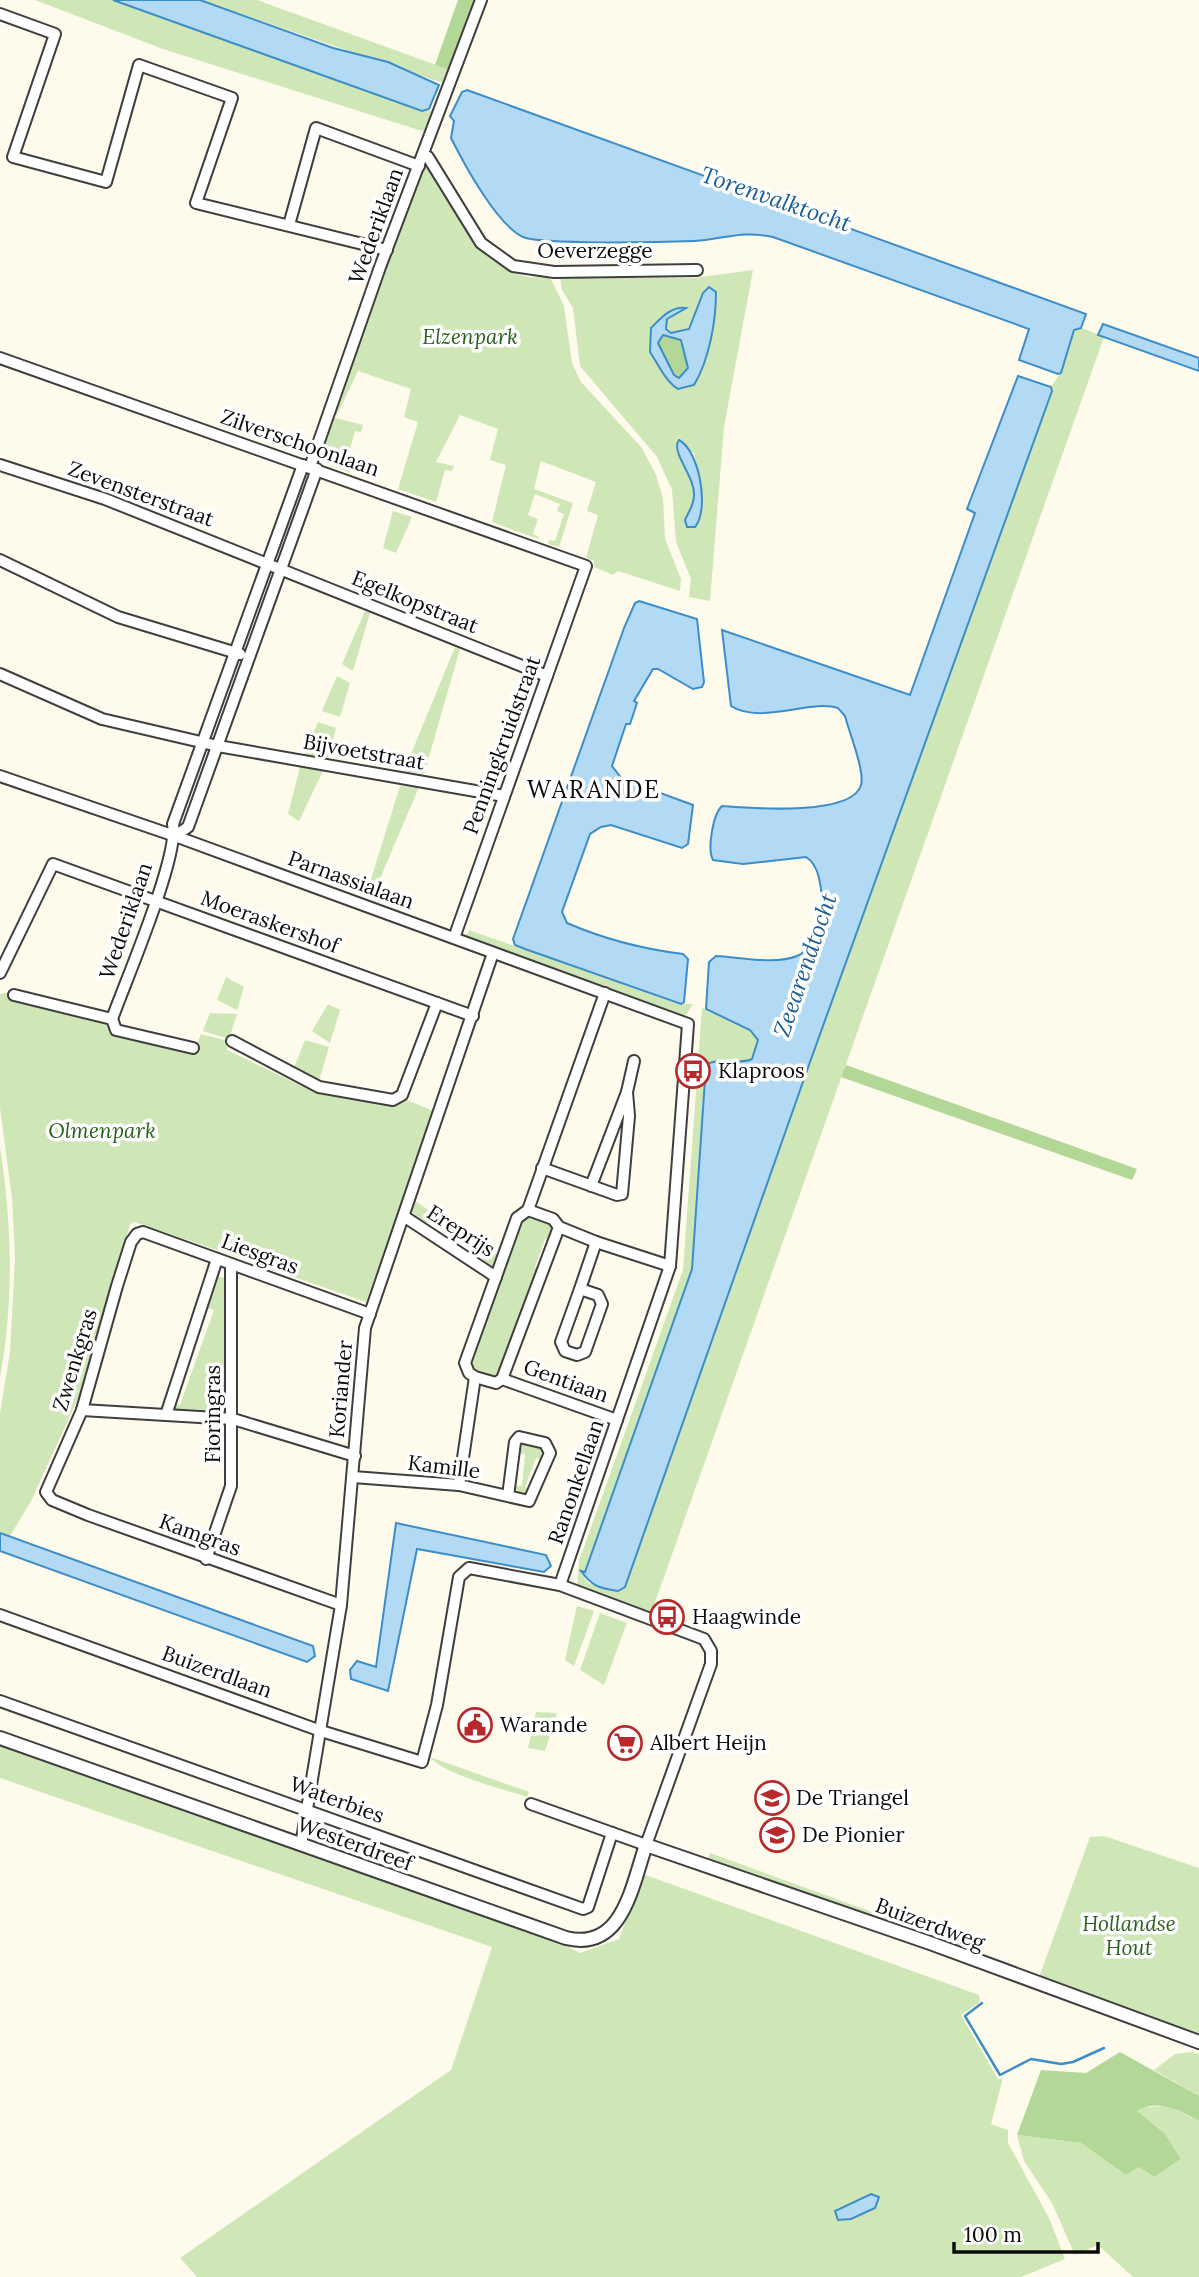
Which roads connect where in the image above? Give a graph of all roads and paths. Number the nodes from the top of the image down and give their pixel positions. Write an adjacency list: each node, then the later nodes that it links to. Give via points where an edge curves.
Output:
1 (481, 0): 3 (street, Wederiklaan)
2 (0, 14): 4 (street, via 55,34 13,157 106,182 139,65 232,99 196,203)
3 (421, 161): 4 (street, via 316,128); 5 (street, Wederiklaan); 6 (street, Oeverzegge, via 428,158 481,243 513,266 554,272)
4 (289, 225): 5 (street)
5 (387, 250): 9 (street, Wederiklaan)
6 (697, 270)
7 (0, 358): 9 (street, Zilverschoonlaan)
8 (0, 465): 11 (street, Zevensterstraat, via 105,499)
9 (310, 467): 11 (street, Wederiklaan); 12 (street, Zilverschoonlaan); 13 (street, Wederiklaan)
10 (0, 560): 14 (street, via 118,617)
11 (268, 563): 13 (street, Egelkopstraat); 14 (street, Wederiklaan)
12 (586, 566): 17 (street, Penningkruidstraat)
13 (281, 570): 15 (street, Wederiklaan); 17 (street, Egelkopstraat)
14 (236, 652): 15 (street); 18 (street, Wederiklaan)
15 (250, 657): 19 (street, Wederiklaan)
16 (0, 674): 18 (street, Bijvoetstraat, via 103,719)
17 (547, 676): 21 (street, Penningkruidstraat)
18 (203, 741): 19 (street, Bijvoetstraat); 22 (street, Wederiklaan, via 173,824)
19 (218, 746): 21 (street, Bijvoetstraat); 22 (street, Wederiklaan, via 188,827)
20 (0, 776): 22 (street, Parnassialaan)
21 (504, 796): 24 (street, Penningkruidstraat)
22 (175, 836): 23 (street, Wederiklaan); 24 (street, Parnassialaan)
23 (155, 901): 26 (street, Moeraskershof, via 53,864); 29 (street, Moeraskershof); 31 (street, Wederiklaan)
24 (454, 938): 25 (street, Parnassialaan)
25 (493, 953): 27 (street, Parnassialaan); 30 (street, Koriander)
26 (0, 973)
27 (605, 993): 32 (street, Parnassialaan); 37 (street)
28 (14, 995): 31 (street)
29 (437, 1003): 30 (street, Moeraskershof); 33 (street, via 402,1095 393,1100 319,1087)
30 (473, 1016): 40 (street, Koriander)
31 (112, 1018): 34 (street, via 116,1030)
32 (688, 1024): 46 (street, Ranonkellaan)
33 (232, 1041)
34 (193, 1048)
35 (634, 1061): 36 (street)
36 (627, 1093): 38 (street); 38 (street, via 624,1189 617,1195)
37 (542, 1168): 38 (street); 39 (street)
38 (591, 1186)
39 (528, 1210): 41 (street, via 553,1219); 47 (street, via 517,1218)
40 (405, 1217): 47 (street, Ereprijs); 49 (street, Koriander)
41 (559, 1227): 43 (street); 51 (street)
42 (137, 1234): 44 (street, Liesgras, via 143,1232); 52 (street, Zwenkgras, via 117,1286)
43 (596, 1242): 46 (street); 48 (street)
44 (217, 1259): 45 (street, Liesgras); 53 (street, Fioringras)
45 (230, 1264): 49 (street, Liesgras); 54 (street, Fioringras)
46 (670, 1266): 55 (street, Ranonkellaan)
47 (496, 1277): 50 (street, via 465,1363)
48 (580, 1289): 48 (street, via 561,1342 565,1351 577,1355 585,1352 602,1304 598,1295)
49 (370, 1314): 56 (street, Koriander, via 365,1328)
50 (475, 1377): 51 (street, via 496,1383); 58 (street)
51 (502, 1379): 55 (street, Gentiaan)
52 (82, 1410): 53 (street); 59 (street, Zwenkgras, via 47,1487)
53 (166, 1415): 54 (street)
54 (233, 1419): 56 (street); 61 (street, Fioringras, via 232,1486)
55 (617, 1420): 62 (street, Ranonkellaan)
56 (355, 1456): 57 (street, Koriander)
57 (353, 1477): 58 (street, Kamille); 63 (street, Koriander)
58 (459, 1485): 60 (street, Kamille)
59 (48, 1496): 61 (street, Kamgras)
60 (508, 1496): 60 (street, Kamille, via 529,1501 550,1453 545,1443 523,1435 515,1442)
61 (206, 1559): 63 (street, Kamgras)
62 (560, 1585): 66 (street, Buizerdlaan, via 468,1568 459,1577 437,1705 422,1762); 71 (street, via 700,1636 711,1651 706,1682)
63 (341, 1605): 66 (street, Koriander)
64 (0, 1615): 66 (street, Buizerdlaan)
65 (0, 1701): 69 (street, Waterbies)
66 (321, 1731): 69 (street, Koriander)
67 (0, 1738): 72 (street, Westerdreef)
68 (531, 1804): 70 (street)
69 (309, 1810): 70 (street, Waterbies, via 583,1909 588,1907); 72 (street, Koriander)
70 (612, 1833): 71 (street)
71 (646, 1845): 72 (street, Westerdreef, via 620,1919 605,1934 581,1941); 73 (street, Buizerdweg)
72 (301, 1846)
73 (1199, 2042)

